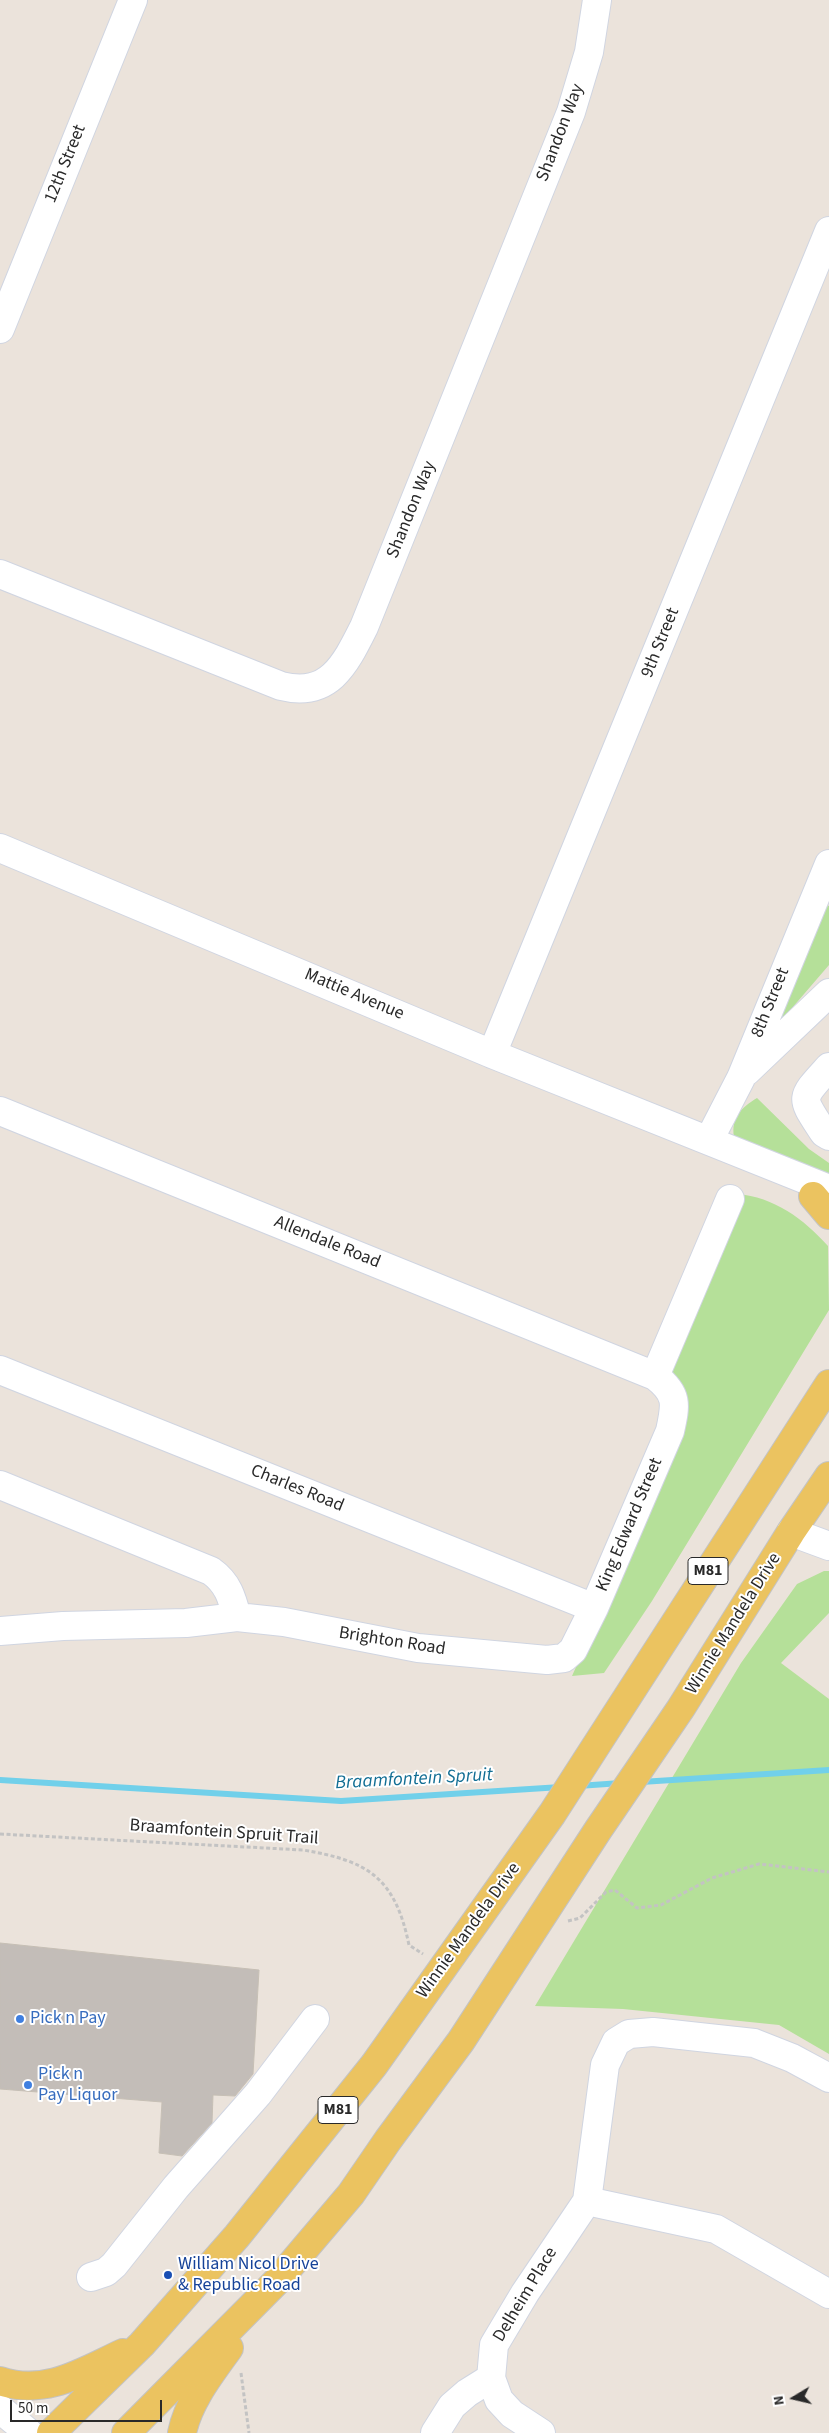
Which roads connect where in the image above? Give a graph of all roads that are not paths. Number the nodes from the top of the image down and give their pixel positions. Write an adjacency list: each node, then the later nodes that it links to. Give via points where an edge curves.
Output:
1 (133, 0): 4 (street, 12th Street)
2 (597, 0): 5 (street, Shandon Way, via 589,52 570,112 364,627 341,668 328,681 309,689 281,686)
3 (829, 231): 9 (street, 9th Street)
4 (0, 329)
5 (0, 574)
6 (0, 848): 9 (street, Mattie Avenue)
7 (829, 864): 11 (street, 8th Street)
8 (829, 993): 11 (street)
9 (492, 1054): 14 (street, Mattie Avenue)
10 (829, 1066): 13 (street, via 805,1098 805,1104)
11 (740, 1078): 14 (street, 8th Street)
12 (0, 1110): 18 (street, Allendale Road)
13 (829, 1136)
14 (709, 1140): 16 (street, Mattie Avenue)
15 (730, 1199): 18 (street)
16 (825, 1202)
17 (0, 1370): 24 (street, Charles Road)
18 (655, 1376): 24 (street, King Edward Street, via 668,1386 675,1399 670,1431)
19 (829, 1384): 34 (main road, Winnie Mandela Drive / M81, via 518,1864 374,2065 237,2236)
20 (829, 1476): 22 (main road, Winnie Mandela Drive / M81)
21 (0, 1485): 25 (street, via 212,1571 227,1586)
22 (791, 1532): 23 (street); 32 (main road, Winnie Mandela Drive / M81, via 681,1708 461,2041 352,2194)
23 (829, 1546)
24 (594, 1608): 27 (street, King Edward Street, via 570,1654)
25 (237, 1617): 26 (street, Brighton Road, via 186,1623); 27 (street, Brighton Road, via 284,1622 410,1647)
26 (0, 1630)
27 (547, 1660)
28 (315, 2019): 31 (street, via 258,2094 176,2187 114,2265 106,2272)
29 (829, 2078): 30 (street, via 792,2058 754,2044 653,2032 621,2038 612,2047 605,2065)
30 (587, 2201): 33 (street, via 716,2229); 35 (street, Delheim Place, via 494,2345)
31 (91, 2277)
32 (278, 2280): 40 (main road, Winnie Mandela Drive / M81); 41 (main road, via 204,2383)
33 (829, 2294)
34 (142, 2344): 36 (main road, via 46,2386 28,2387); 39 (main road, Winnie Mandela Drive / M81)
35 (491, 2378): 42 (street, via 452,2406); 43 (street, via 499,2400 512,2414)
36 (0, 2381)
37 (0, 2409): 38 (street)
38 (29, 2433)
39 (50, 2433)
40 (126, 2433)
41 (182, 2433)
42 (434, 2433)
43 (541, 2433)

